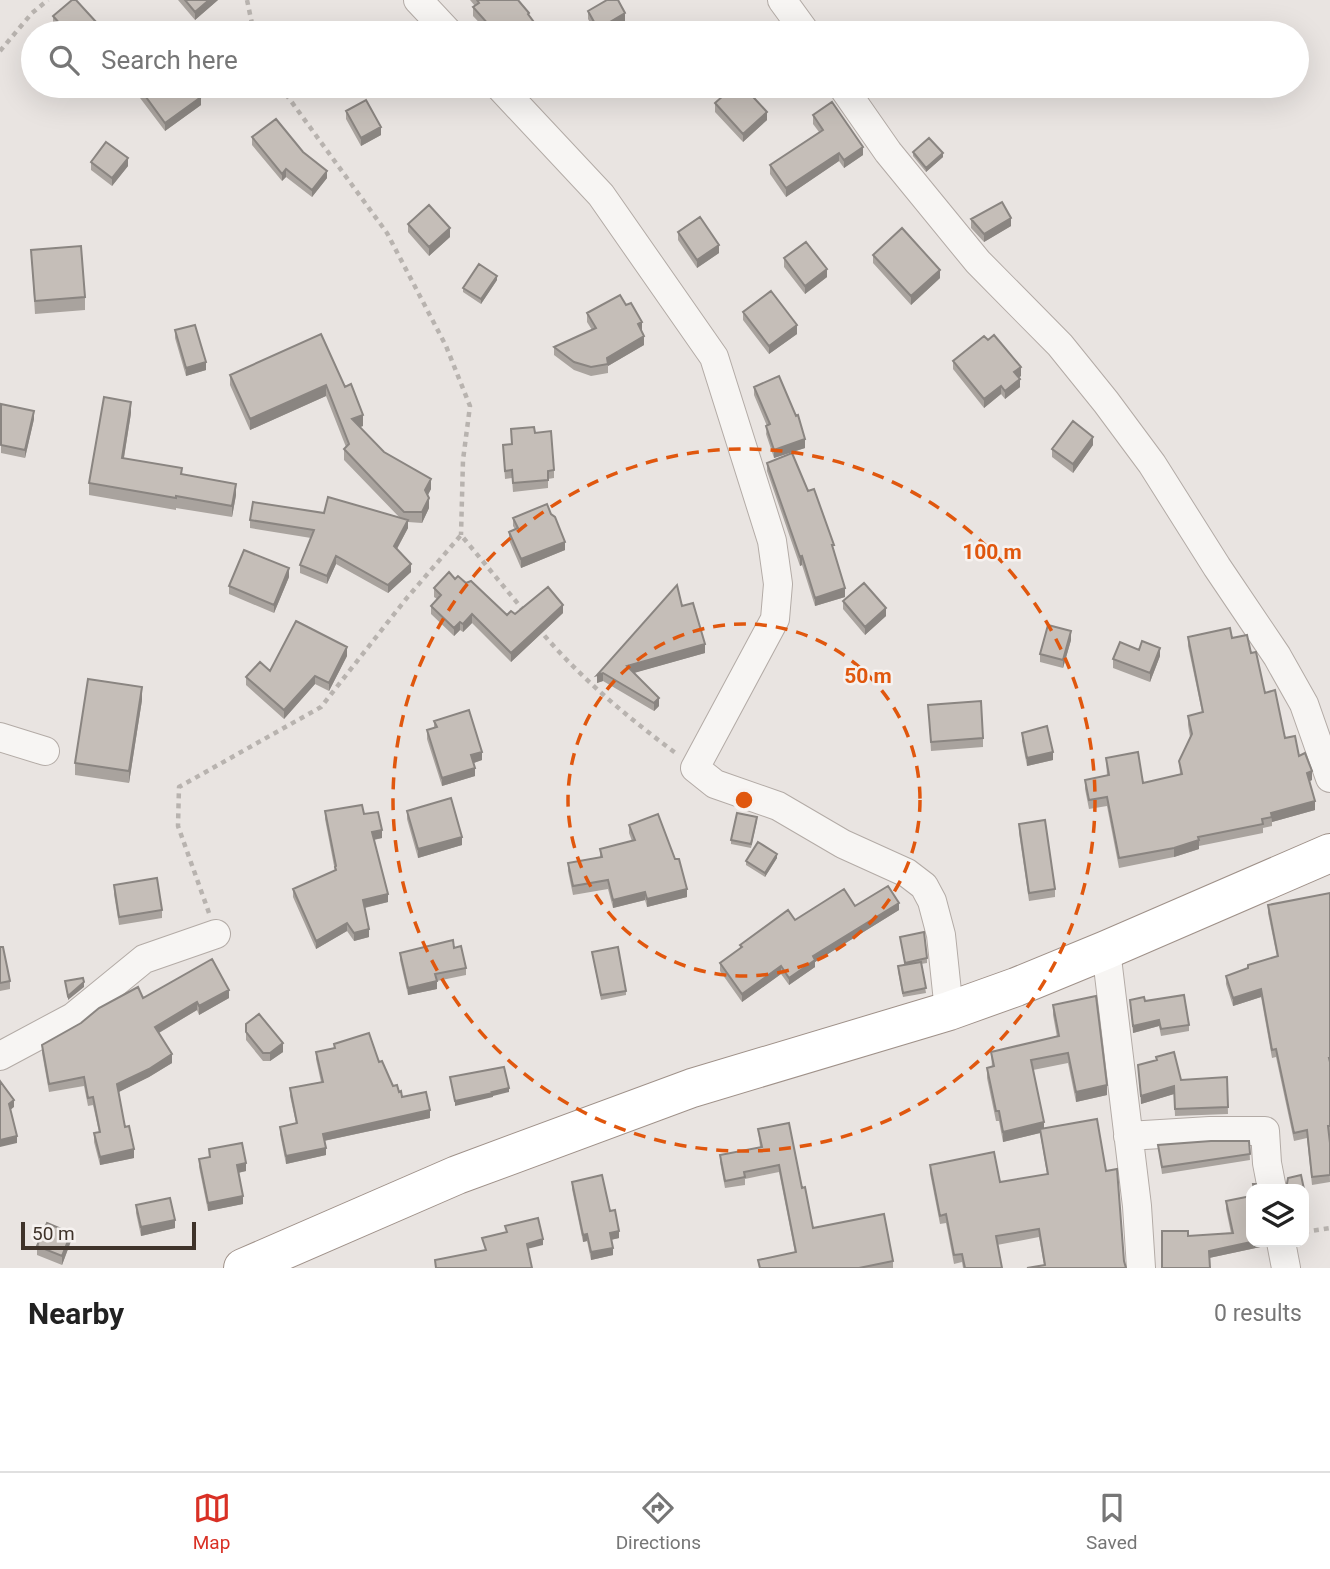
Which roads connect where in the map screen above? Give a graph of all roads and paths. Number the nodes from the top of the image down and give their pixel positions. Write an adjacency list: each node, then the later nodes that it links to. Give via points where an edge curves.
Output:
1 (47, 0): 5 (path)
2 (247, 0): 6 (path)
3 (418, 0): 7 (street)
4 (782, 0): 8 (street)
5 (25, 21)
6 (251, 21)
7 (438, 21)
8 (797, 21)
9 (21, 26): 10 (path)
10 (0, 51)
11 (290, 98): 14 (path, via 387,233 446,346 470,406)
12 (510, 98): 19 (street, via 601,195 714,357 772,541 778,584 775,619)
13 (850, 98): 20 (street, via 978,262 1060,345 1152,464 1277,656 1304,704)
14 (461, 535): 15 (path); 22 (path, via 321,707 179,787 178,826)
15 (526, 614)
16 (534, 624): 19 (path, via 624,714)
17 (0, 737): 18 (street)
18 (45, 751)
19 (695, 768): 24 (street, via 715,784 778,806 924,886 941,935)
20 (1330, 778)
21 (1330, 853): 23 (highway)
22 (216, 934): 25 (street, via 144,959 73,1017)
23 (1107, 950): 24 (highway); 26 (street)
24 (949, 1011): 31 (highway, via 692,1087 457,1175)
25 (0, 1056)
26 (1128, 1136): 27 (street, via 1265,1131); 32 (street)
27 (1271, 1184)
28 (1330, 1228): 29 (path)
29 (1309, 1231)
30 (1282, 1247): 33 (street)
31 (243, 1268)
32 (1141, 1268)
33 (1286, 1268)

